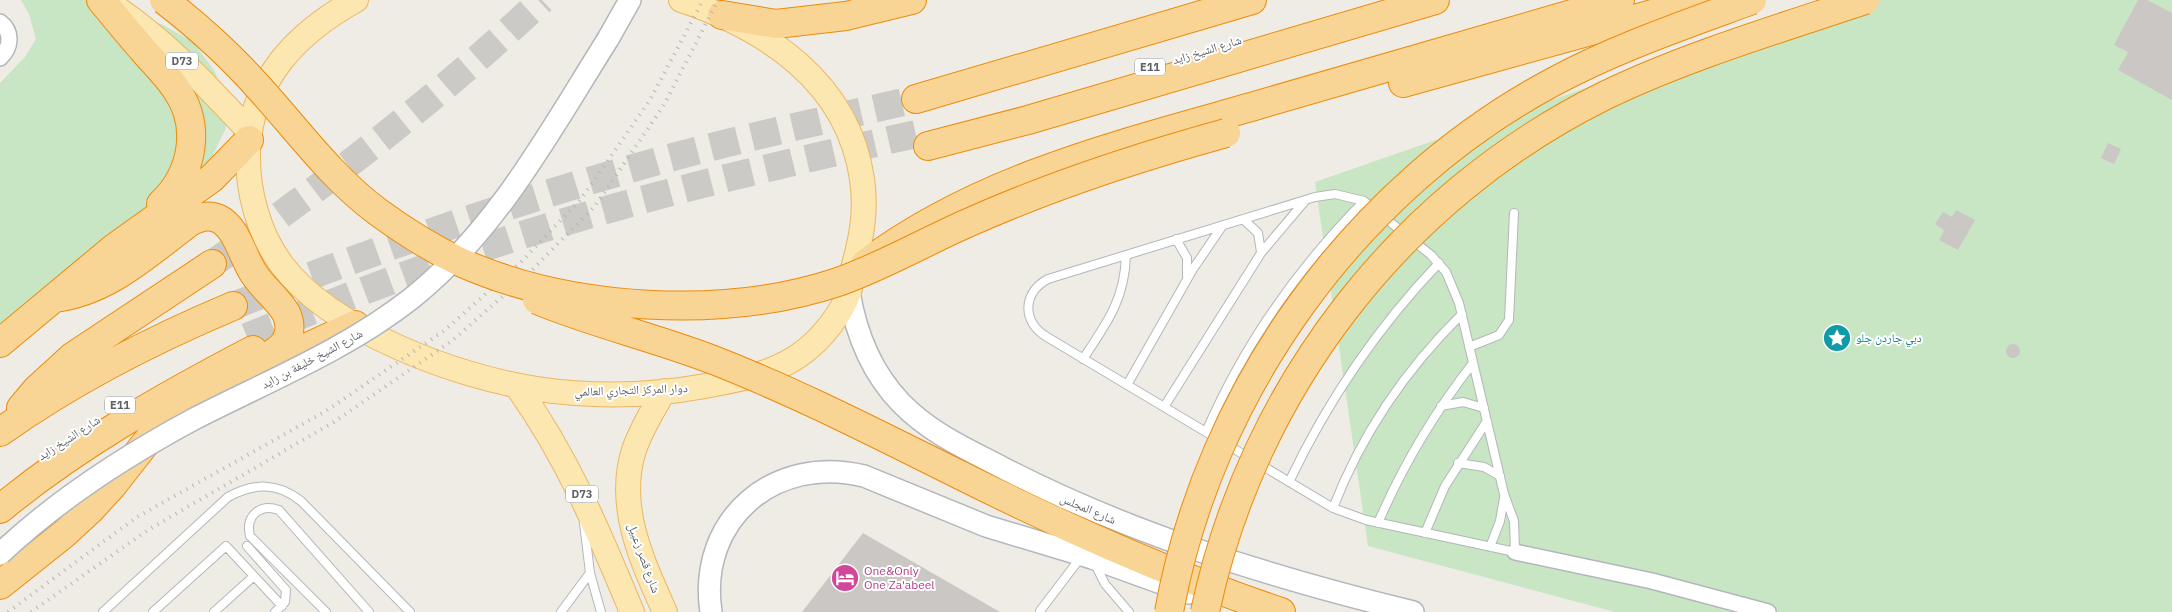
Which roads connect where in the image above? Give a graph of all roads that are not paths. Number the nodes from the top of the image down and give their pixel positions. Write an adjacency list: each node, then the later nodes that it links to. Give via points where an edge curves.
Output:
1 (103, 0): 18 (main road, D73, via 174,53); 25 (highway, via 176,89 187,110 192,134 189,159 173,192)
2 (164, 0): 28 (highway, bridge, via 229,56 352,191 400,228)
3 (356, 0): 18 (main road, دوار المركز التجاري العالمي, via 315,26 276,66 262,89)
4 (630, 0): 64 (main road, شارع الشيخ خليفة بن زايد, bridge, via 502,204 482,230 436,277 359,335 138,451 77,492)
5 (681, 0): 14 (main road, دوار المركز التجاري العالمي)
6 (912, 0): 14 (highway, via 846,16 776,24)
7 (1252, 0): 17 (highway)
8 (1374, 0): 9 (highway, شارع الشيخ زايد / E11, via 988,116 926,139 1028,120)
9 (1435, 0)
10 (1620, 0): 31 (highway, via 1131,141 1038,173 948,212 901,238)
11 (1703, 0): 28 (highway, bridge, via 1157,152 969,222 865,272 782,296 701,304 620,302 524,284)
12 (1752, 0): 86 (highway, bridge, via 1630,45 1551,83 1477,130 1377,216 1317,285 1277,340 1248,388 1205,482 1179,564)
13 (1865, 0): 87 (highway, bridge, via 1699,58 1606,95 1505,155 1418,227 1383,262 1331,325 1285,398 1242,488 1218,558)
14 (721, 8): 31 (main road, دوار المركز التجاري العالمي, via 792,57 823,89 852,141 865,198 864,228)
15 (0, 22): 16 (street, via 8,32 9,40)
16 (0, 58)
17 (916, 99)
18 (249, 136): 25 (highway, via 212,178); 36 (main road, دوار المركز التجاري العالمي, via 252,196 272,249 308,293)
19 (1306, 200): 20 (lane, via 1335,194); 22 (lane); 26 (lane)
20 (1364, 201): 29 (lane); 50 (lane, via 1315,253 1272,309 1236,369)
21 (1514, 213): 38 (lane, via 1508,320 1499,334)
22 (1243, 219): 23 (lane); 26 (lane, via 1258,233)
23 (1223, 225): 24 (lane); 32 (lane)
24 (1176, 239): 27 (lane); 32 (lane, via 1187,258)
25 (114, 248): 33 (highway)
26 (1261, 253): 46 (lane)
27 (1126, 254): 40 (lane, via 1124,284 1119,299); 40 (lane, via 1048,278 1030,296 1028,312 1034,327)
28 (462, 262): 89 (highway, bridge, via 493,281 559,309 758,377 1138,559)
29 (1439, 263): 35 (lane, via 1452,282); 53 (lane, via 1364,350 1323,414)
30 (212, 264): 49 (highway, via 72,357 37,389)
31 (850, 283): 44 (main road, دوار المركز التجاري العالمي, via 833,321 806,350 785,364 753,377); 90 (main road, شارع المجلس, via 854,318 861,339 884,383 934,432 1050,492 1127,525 1285,579)
32 (1185, 285): 43 (lane)
33 (54, 298): 37 (highway); 39 (highway, via 78,294 104,284 190,222 210,216 229,227 253,272 289,321 284,346 262,360)
34 (233, 306): 49 (highway, via 125,356)
35 (1462, 314): 38 (lane); 57 (lane, via 1421,357 1386,404 1356,454)
36 (355, 325): 39 (highway); 42 (main road, دوار المركز التجاري العالمي, via 430,360)
37 (0, 343)
38 (1469, 347): 41 (lane)
39 (251, 353): 54 (highway, شارع الشيخ زايد / E11, via 110,411); 58 (highway, via 120,426); 70 (highway, via 167,421 90,510)
40 (1083, 358): 43 (lane)
41 (1473, 363): 45 (lane); 47 (lane)
42 (516, 385): 44 (main road, دوار المركز التجاري العالمي, via 572,393); 56 (main road, D73, via 556,444)
43 (1127, 385): 46 (lane)
44 (664, 391): 66 (main road, شارع قصر زعبيل, via 642,430 628,472 632,531)
45 (1441, 406): 47 (lane, via 1463,402); 59 (lane, via 1406,463)
46 (1164, 407): 50 (lane)
47 (1484, 408): 48 (lane)
48 (1487, 421): 51 (lane); 52 (lane)
49 (5, 429)
50 (1206, 432): 53 (lane)
51 (1458, 463): 52 (lane, via 1484,467); 60 (lane)
52 (1500, 476): 55 (lane)
53 (1289, 482): 57 (lane)
54 (0, 486)
55 (1504, 494): 62 (lane, via 1500,521); 63 (lane, via 1514,521)
56 (584, 498): 67 (main road, D73); 68 (lane)
57 (1333, 508): 59 (lane)
58 (0, 509)
59 (1378, 523): 60 (lane)
60 (1425, 533): 62 (lane)
61 (247, 546): 71 (lane, via 283,584 286,596)
62 (1490, 547): 63 (lane)
63 (1515, 552): 91 (street, via 1652,581)
64 (0, 554)
65 (1087, 556): 72 (lane); 84 (main road, via 978,522 864,476 841,471 817,471 788,478 760,492 728,524 711,567); 85 (lane); 88 (main road)
66 (643, 559): 67 (main road); 83 (main road, شارع قصر زعبيل)
67 (616, 572): 82 (main road, D73)
68 (590, 573): 80 (lane); 81 (lane)
69 (254, 576): 71 (lane); 74 (lane, via 226,546); 75 (lane)
70 (0, 584)
71 (282, 606): 76 (lane)
72 (1040, 611)
73 (103, 612): 79 (lane, via 228,497 245,488 263,485 282,489 301,501)
74 (153, 612)
75 (214, 612)
76 (275, 612)
77 (326, 612): 78 (lane, via 250,536 248,528 255,512 271,507 279,510)
78 (368, 612)
79 (410, 612)
80 (561, 612)
81 (601, 612)
82 (632, 612)
83 (665, 612)
84 (711, 612)
85 (1129, 612)
86 (1169, 612)
87 (1205, 612)
88 (1245, 612)
89 (1281, 612)
90 (1413, 612)
91 (1768, 612)

